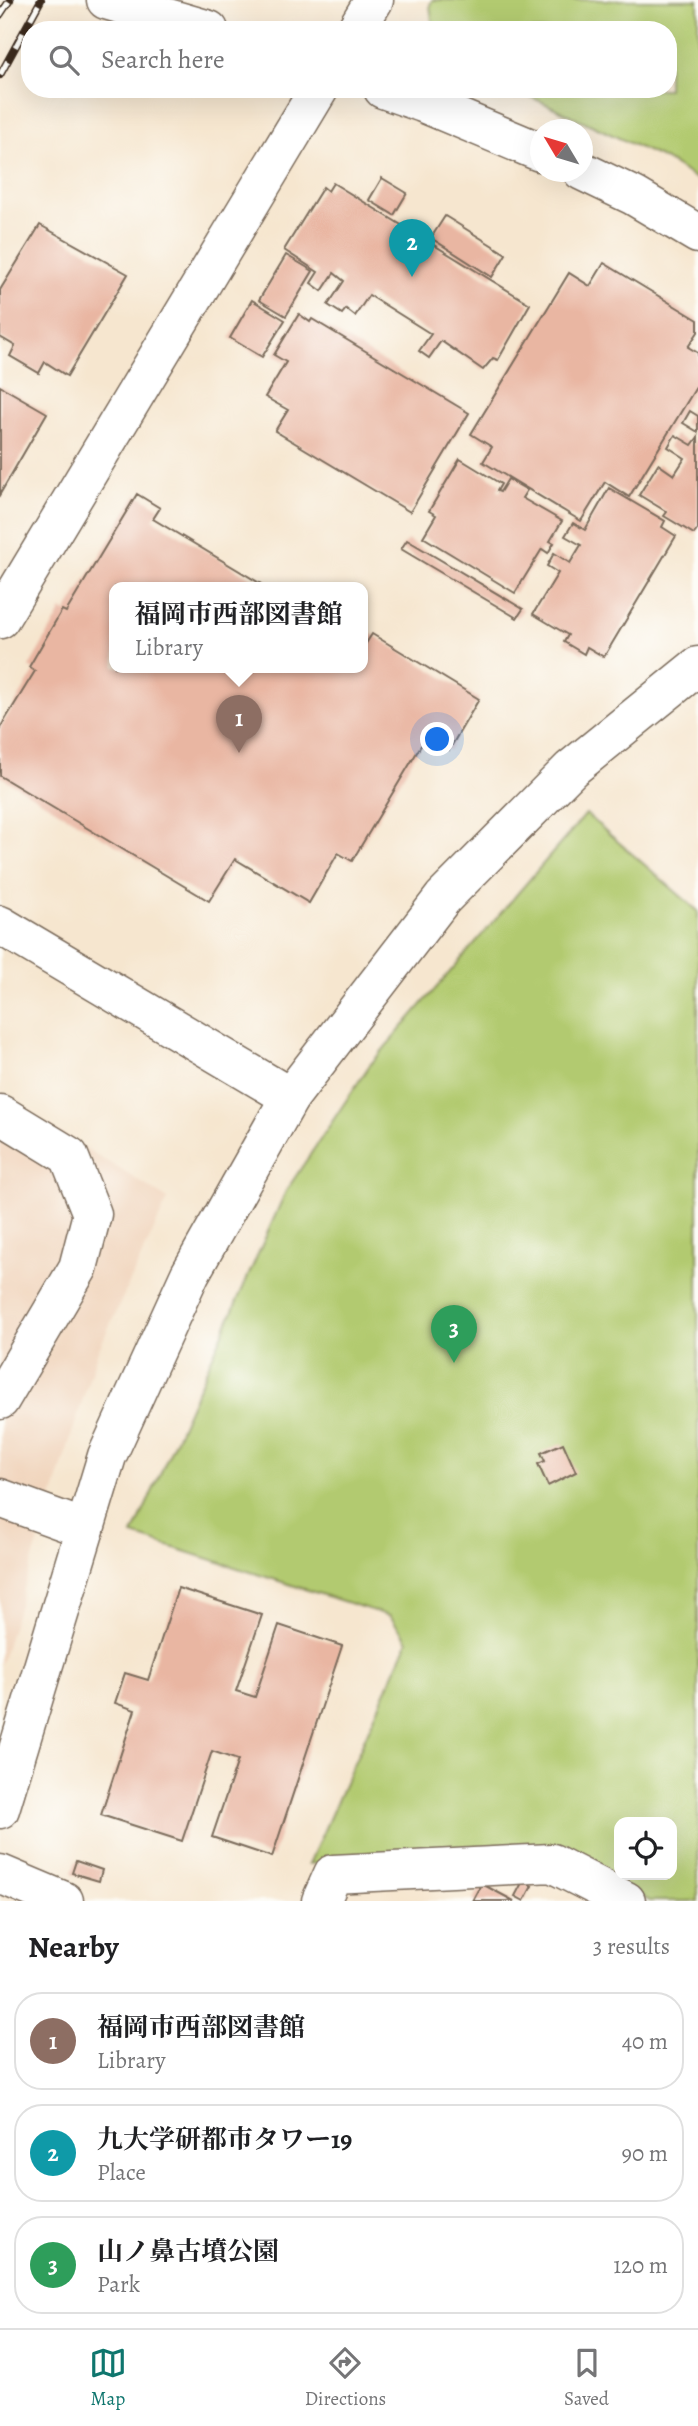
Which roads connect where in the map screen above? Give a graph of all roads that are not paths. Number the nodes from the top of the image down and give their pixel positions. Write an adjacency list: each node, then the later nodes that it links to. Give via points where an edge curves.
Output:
1 (106, 0): 3 (street)
2 (374, 0): 4 (street)
3 (178, 21)
4 (361, 21)
5 (314, 98): 10 (street)
6 (409, 98): 7 (street)
7 (530, 147)
8 (593, 176): 9 (street)
9 (698, 234)
10 (0, 619)
11 (698, 666): 13 (street, via 570,769 443,898)
12 (0, 925): 13 (street)
13 (290, 1097): 17 (street, via 190,1273 107,1456)
14 (0, 1114): 15 (street, via 69,1156 92,1214 78,1268)
15 (0, 1400)
16 (0, 1498): 17 (street)
17 (85, 1529): 18 (street)
18 (0, 1810)
19 (0, 1874): 20 (street)
20 (64, 1901)
21 (321, 1901): 22 (street, via 332,1874 552,1863)
22 (626, 1901)

